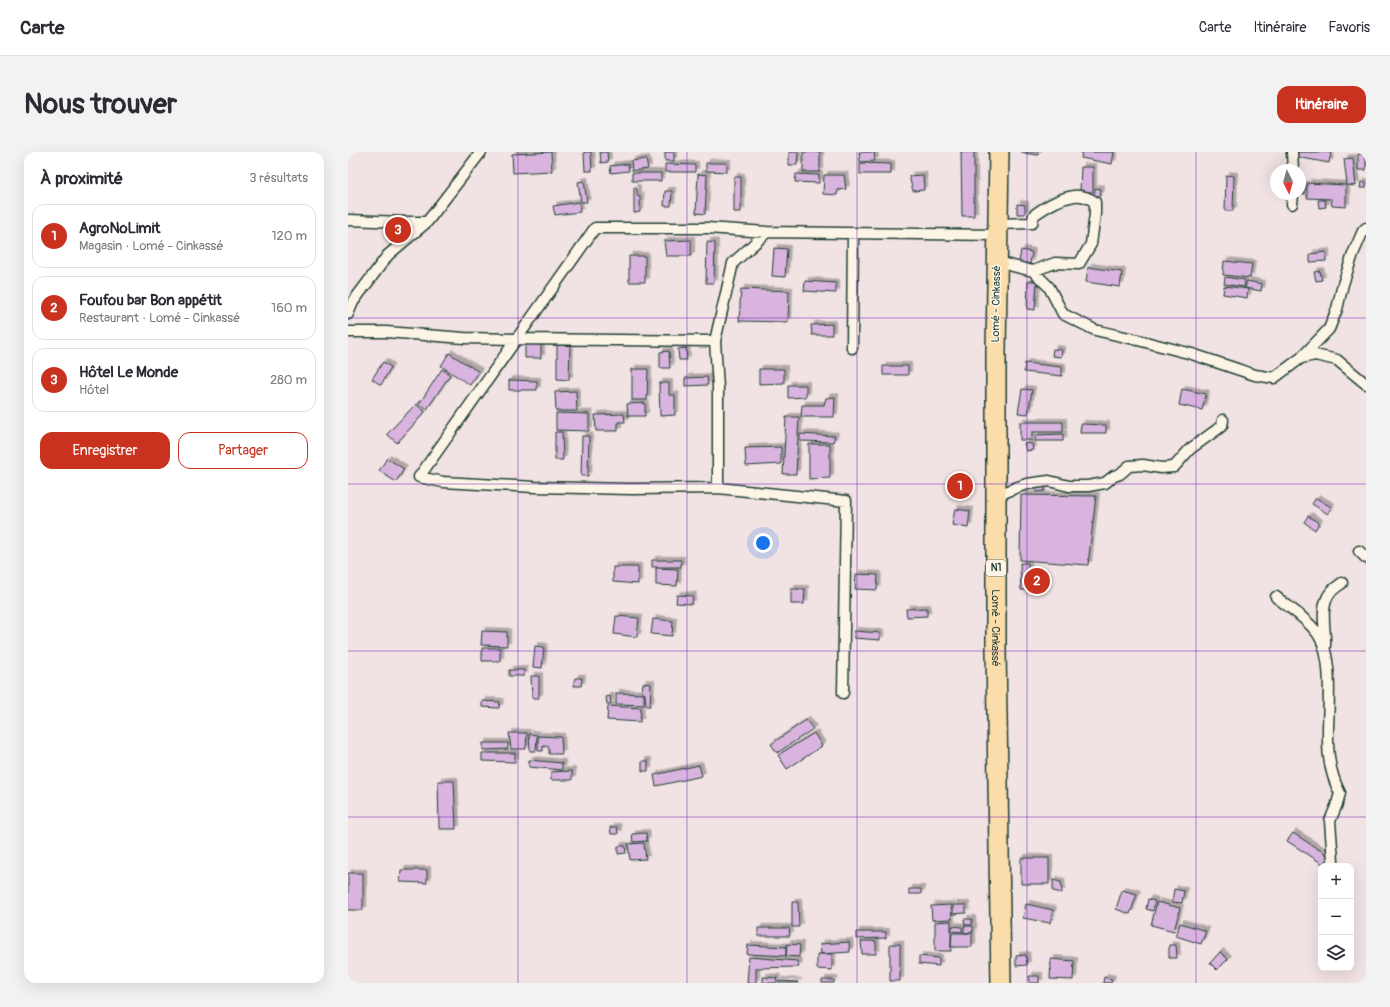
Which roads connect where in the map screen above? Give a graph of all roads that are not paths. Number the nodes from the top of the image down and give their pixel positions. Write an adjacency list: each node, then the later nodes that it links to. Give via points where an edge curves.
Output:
1 (481, 152): 6 (street)
2 (999, 152): 8 (highway, Lomé - Cinkassé / N1)
3 (1292, 152): 4 (street)
4 (1293, 164)
5 (348, 220): 6 (street)
6 (427, 222): 13 (street, via 388,254 353,302)
7 (1366, 228): 18 (street, via 1353,254 1329,329)
8 (998, 230): 10 (street); 11 (highway, Lomé - Cinkassé / N1); 12 (street, via 1032,223 1034,215 1041,210 1075,196 1088,197 1095,202 1091,244 1079,264 1055,263)
9 (767, 232): 10 (street); 15 (street, via 707,228 595,228); 16 (street, via 733,263)
10 (854, 233): 17 (street)
11 (997, 262): 12 (street); 22 (highway, Lomé - Cinkassé / N1)
12 (1033, 271): 18 (street, via 1049,287 1063,314 1095,330 1192,354 1255,375 1274,378)
13 (348, 314)
14 (348, 332): 15 (street)
15 (516, 339): 16 (street); 21 (street, via 419,477 443,482 535,487)
16 (716, 341): 21 (street)
17 (852, 348)
18 (1301, 358): 19 (street, via 1315,355 1337,360)
19 (1366, 384)
20 (1223, 420): 22 (street, via 1222,426 1190,449 1174,467 1129,466 1104,483 1069,486 1049,481 1028,484)
21 (718, 488): 26 (street, via 846,501)
22 (996, 497): 28 (highway, Lomé - Cinkassé / N1)
23 (1342, 583): 25 (street, via 1329,594 1324,606)
24 (1276, 597): 25 (street, via 1315,629 1322,640)
25 (1325, 654): 27 (street, via 1329,682 1330,765 1333,780 1340,793 1330,821)
26 (842, 693)
27 (1333, 861)
28 (1001, 983)

